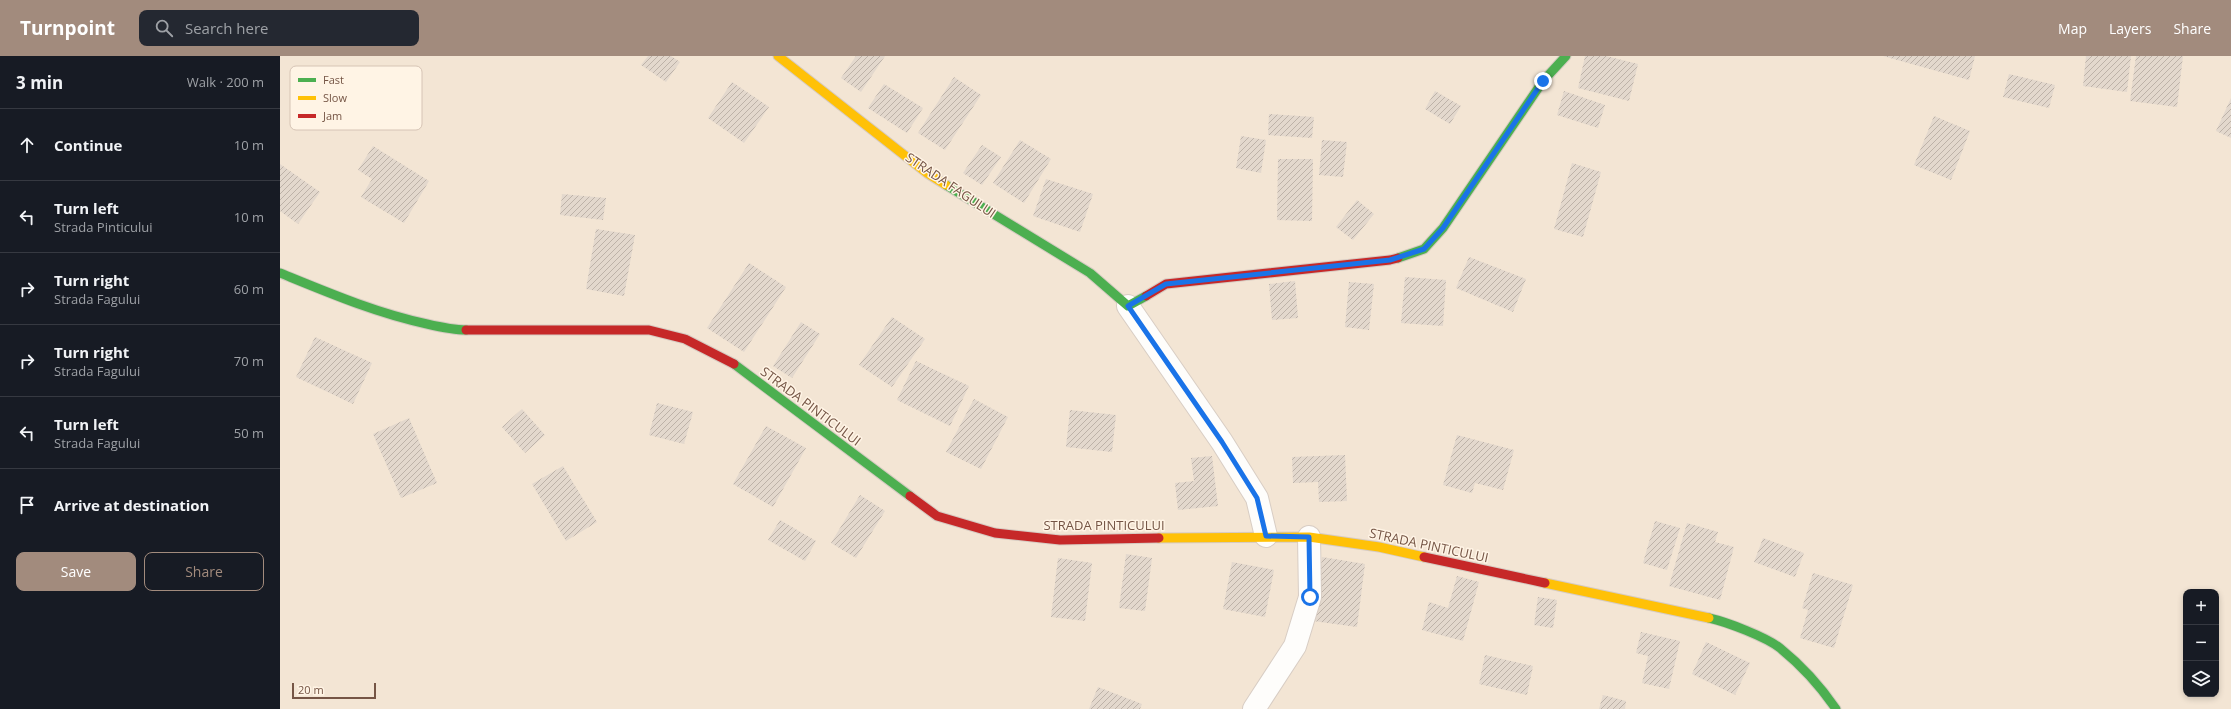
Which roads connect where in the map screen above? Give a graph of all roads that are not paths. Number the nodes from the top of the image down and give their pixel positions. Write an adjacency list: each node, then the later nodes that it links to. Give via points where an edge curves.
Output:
1 (778, 56): 4 (main road, STRADA FAGULUI, via 927,173 1090,273)
2 (1566, 56): 4 (main road, via 1543,81 1443,228 1424,249 1390,260 1166,284)
3 (280, 273): 5 (main road, STRADA PINTICULUI, via 369,309 457,330 649,330 685,339 737,366 937,516 995,533 1060,540)
4 (1128, 306): 5 (street, STRADA FAGULUI, via 1222,442 1257,498)
5 (1266, 536): 6 (main road, STRADA PINTICULUI)
6 (1309, 537): 7 (street, via 1310,597 1294,646); 8 (main road, STRADA PINTICULUI, via 1379,547 1727,622 1779,647 1824,692)
7 (1254, 709)
8 (1836, 709)

